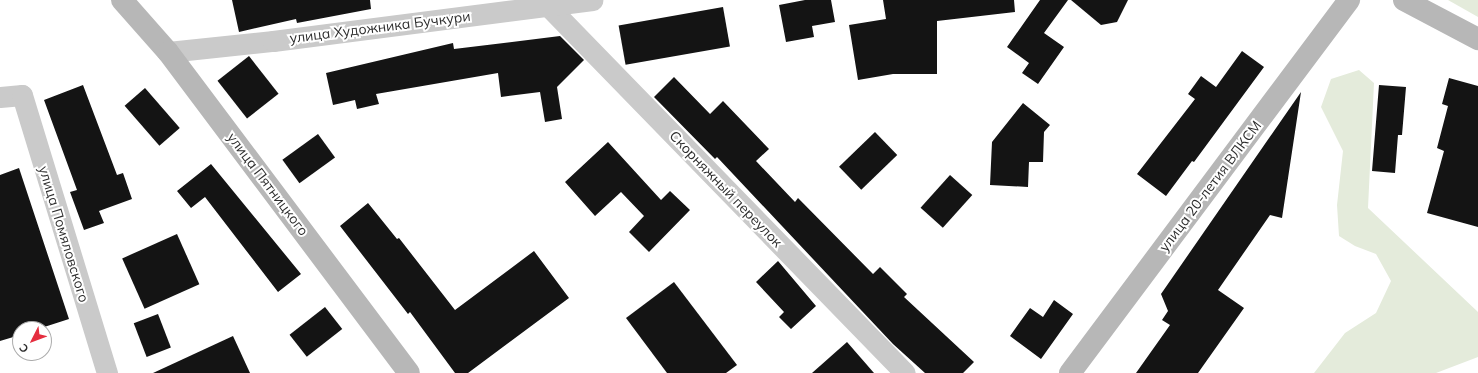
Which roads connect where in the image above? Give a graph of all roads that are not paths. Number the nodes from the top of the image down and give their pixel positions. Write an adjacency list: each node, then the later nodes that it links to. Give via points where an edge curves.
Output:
1 (122, 0): 7 (street, улица Пятницкого)
2 (592, 0): 5 (street, улица Художника Бучкури)
3 (1349, 0): 12 (street, улица 20-летия ВЛКСМ)
4 (1404, 0): 6 (street)
5 (547, 5): 7 (street, улица Художника Бучкури, via 273,41); 11 (street, Скорняжный переулок)
6 (1478, 38)
7 (168, 52): 10 (street, улица Пятницкого)
8 (0, 97): 9 (street, улица Помяловского, via 22,95)
9 (107, 373)
10 (409, 373)
11 (905, 373)
12 (1070, 373)

